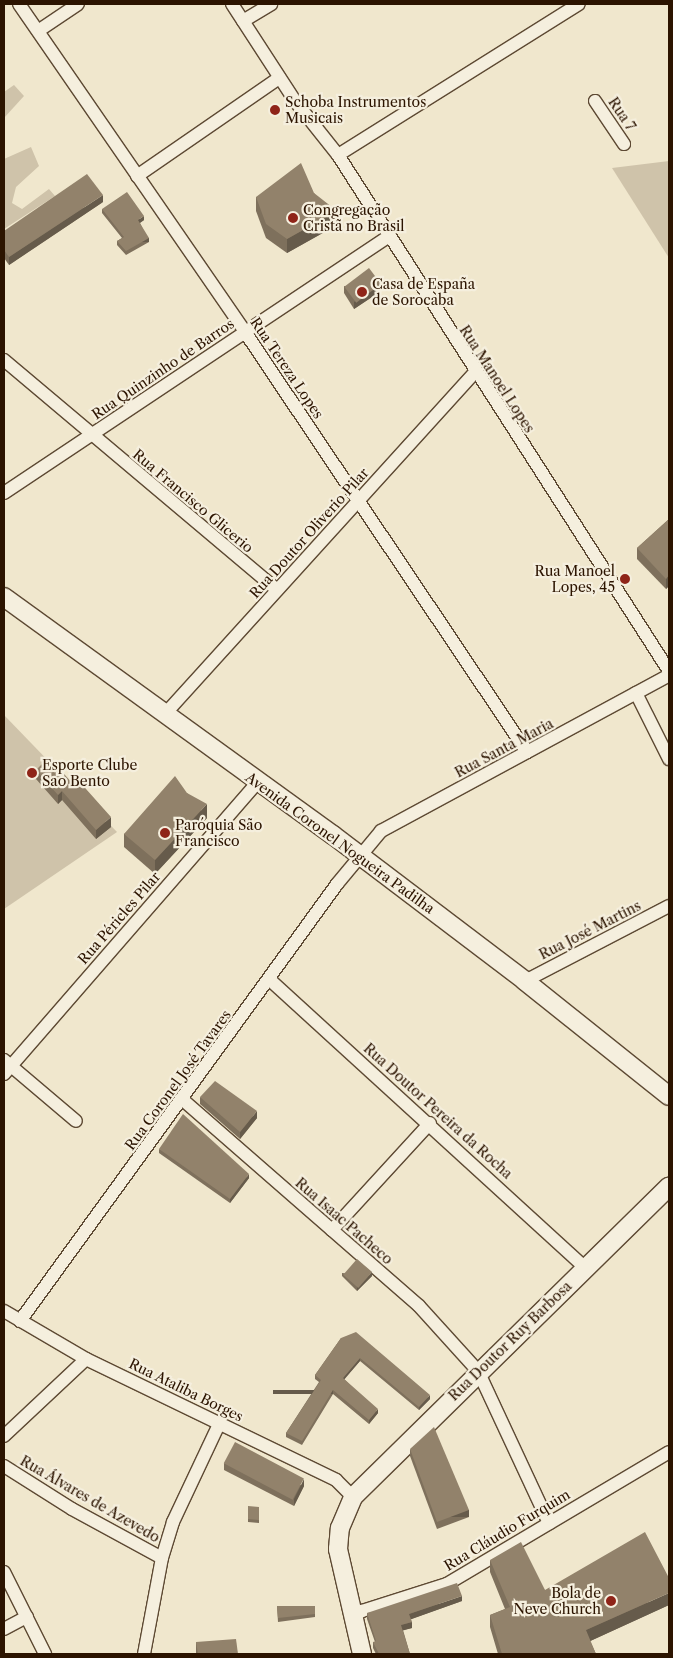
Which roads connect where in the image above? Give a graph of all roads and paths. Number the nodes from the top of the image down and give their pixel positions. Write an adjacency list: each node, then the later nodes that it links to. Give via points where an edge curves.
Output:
1 (18, 4): 7 (street, Rua Tereza Lopes)
2 (78, 4): 7 (street)
3 (232, 4): 6 (street, Rua Manoel Lopes)
4 (271, 4): 6 (street)
5 (579, 4): 11 (street)
6 (243, 21): 8 (street, Rua Manoel Lopes)
7 (38, 31): 12 (street, Rua Tereza Lopes)
8 (279, 78): 11 (street, Rua Manoel Lopes); 12 (street)
9 (595, 101): 10 (street, Rua 7)
10 (624, 144)
11 (338, 155): 13 (street, Rua Manoel Lopes)
12 (137, 176): 14 (street, Rua Tereza Lopes)
13 (390, 236): 14 (street, Rua Quinzinho de Barros); 16 (street, Rua Manoel Lopes)
14 (245, 332): 17 (street, Rua Quinzinho de Barros); 19 (street, Rua Tereza Lopes)
15 (4, 360): 17 (street, Rua Francisco Glicerio)
16 (475, 372): 19 (street, Rua Doutor Oliverio Pilar); 22 (street, Rua Manoel Lopes)
17 (90, 436): 18 (street, Rua Quinzinho de Barros); 20 (street, Rua Francisco Glicerio)
18 (4, 493)
19 (357, 501): 20 (street, Rua Doutor Oliverio Pilar); 26 (street, Rua Tereza Lopes)
20 (277, 590): 25 (street, Rua Doutor Oliverio Pilar)
21 (4, 597): 25 (main road, Avenida Coronel Nogueira Padilha)
22 (669, 672)
23 (669, 675): 24 (street, Rua Santa Maria)
24 (636, 693): 26 (street, Rua Santa Maria); 27 (street)
25 (165, 714): 28 (main road, Avenida Coronel Nogueira Padilha)
26 (527, 752): 29 (street, Rua Santa Maria, via 381,831)
27 (669, 759)
28 (258, 782): 29 (main road, Avenida Coronel Nogueira Padilha); 33 (street, Rua Péricles Pilar)
29 (359, 855): 31 (street, Rua Coronel José Tavares); 32 (main road, Avenida Coronel Nogueira Padilha)
30 (669, 906): 32 (street, Rua José Martins)
31 (269, 979): 35 (street, Rua Coronel José Tavares); 37 (street, Rua Doutor Pereira da Rocha)
32 (526, 981): 34 (main road, Avenida Coronel Nogueira Padilha)
33 (6, 1066): 36 (street)
34 (669, 1096)
35 (182, 1100): 39 (street, Rua Isaac Pacheco); 42 (street, Rua Coronel José Tavares)
36 (76, 1121)
37 (430, 1123): 39 (street); 40 (street, Rua Doutor Pereira da Rocha)
38 (669, 1186): 40 (main road, Rua Doutor Ruy Barbosa)
39 (332, 1230): 44 (street, Rua Isaac Pacheco, via 419,1306)
40 (586, 1268): 44 (main road, Rua Doutor Ruy Barbosa)
41 (4, 1311): 42 (street, Rua Ataliba Borges)
42 (20, 1321): 43 (street, Rua Ataliba Borges)
43 (86, 1359): 45 (street, Rua Ataliba Borges); 46 (street)
44 (478, 1372): 49 (main road, Rua Doutor Ruy Barbosa); 50 (street, Rua Isaac Pacheco)
45 (220, 1422): 49 (street, Rua Ataliba Borges, via 336,1480); 51 (street, via 173,1522)
46 (4, 1436)
47 (669, 1452): 50 (street, Rua Cláudio Furquim)
48 (4, 1466): 51 (street, Rua Álvares de Azevedo, via 72,1509)
49 (352, 1498): 54 (main road, via 340,1528 341,1565)
50 (549, 1523): 54 (street, Rua Cláudio Furquim, via 447,1584 362,1611)
51 (162, 1558): 57 (street)
52 (4, 1572): 53 (street)
53 (27, 1617): 55 (street); 56 (street)
54 (354, 1617): 58 (main road)
55 (4, 1629)
56 (45, 1654)
57 (144, 1654)
58 (362, 1654)

